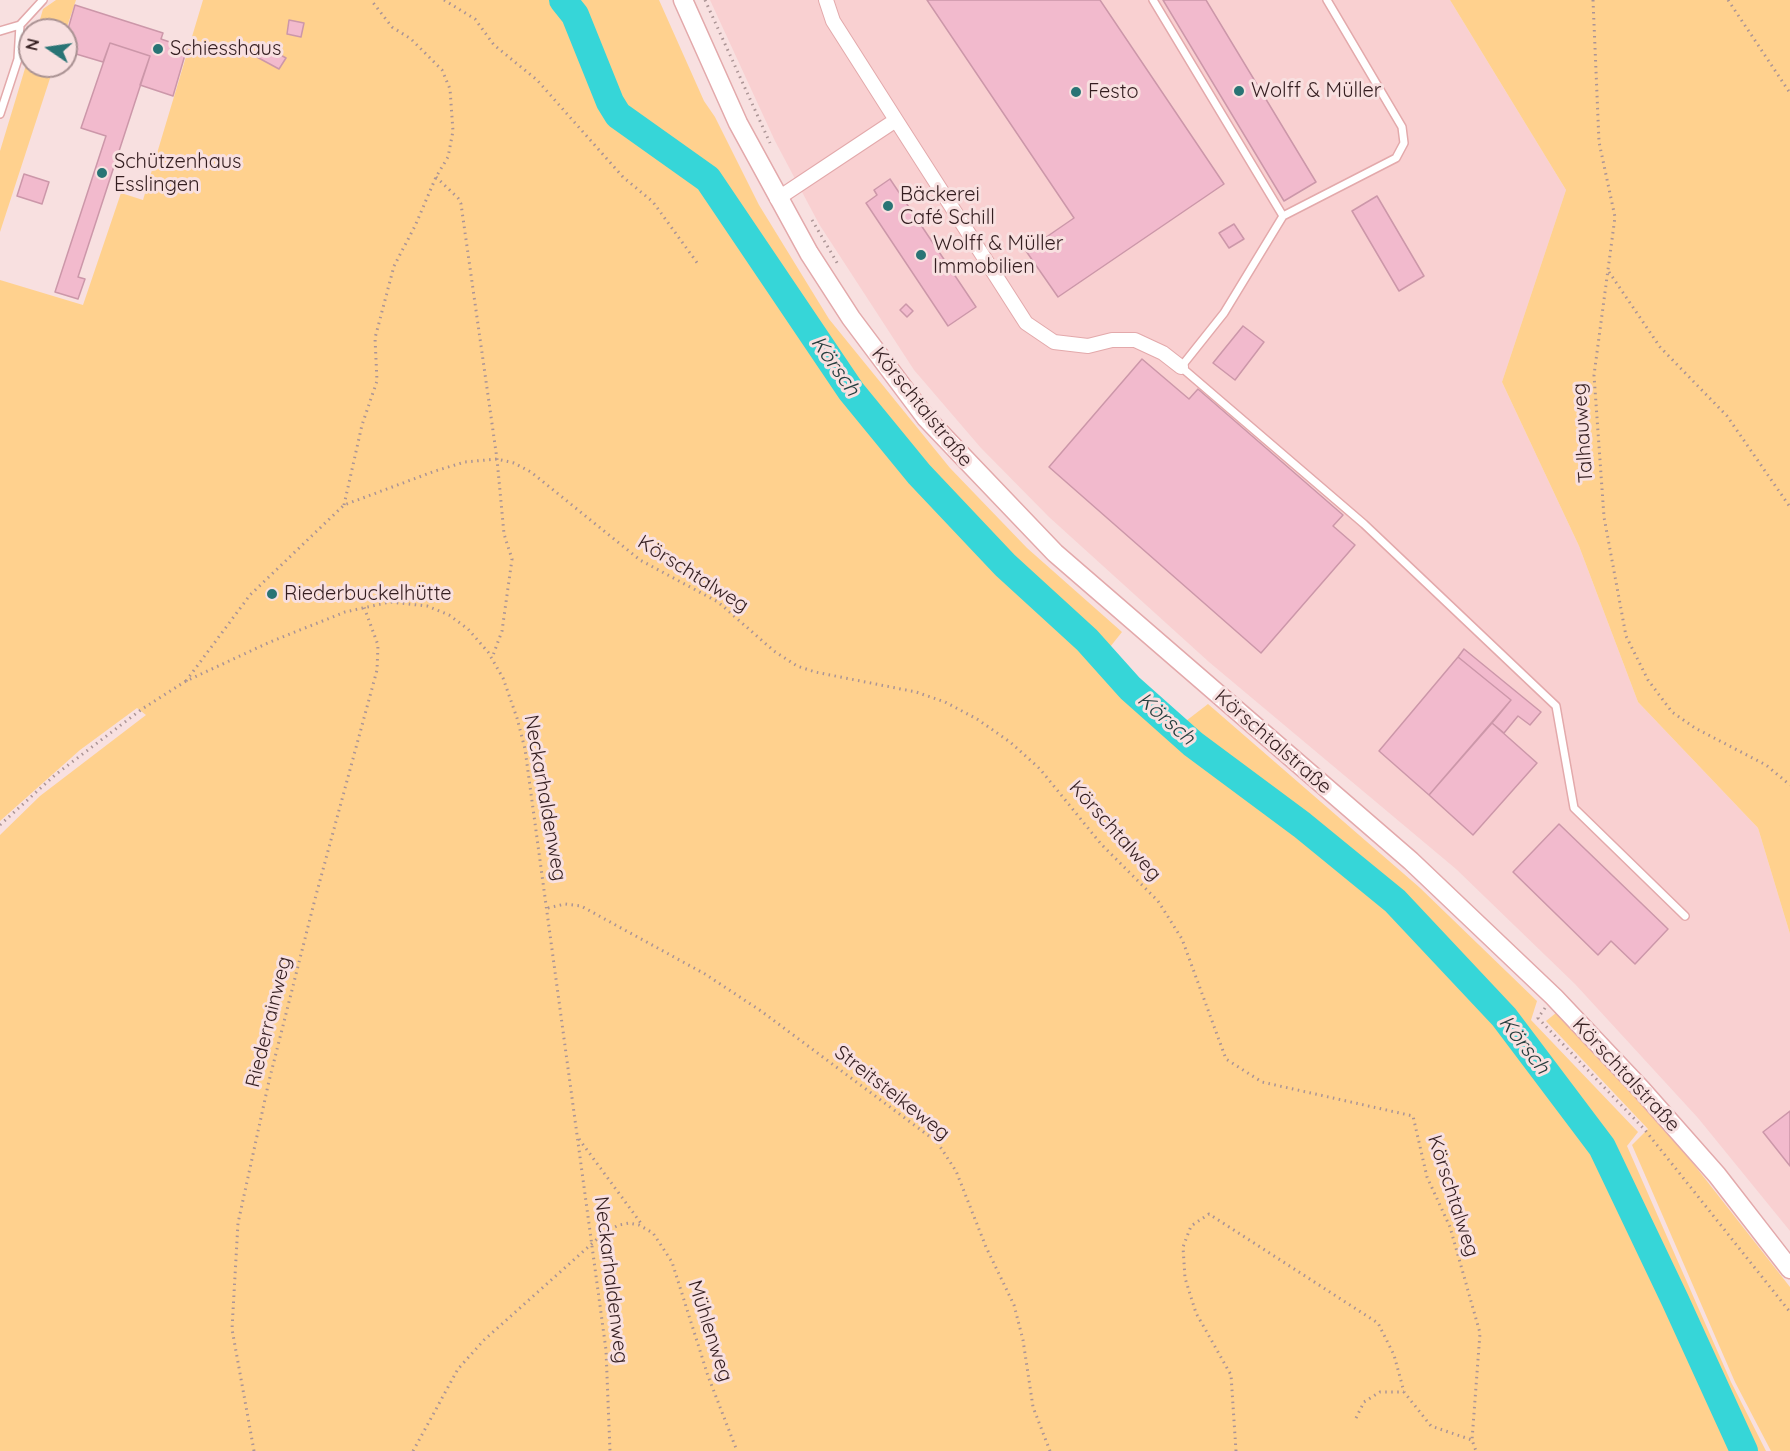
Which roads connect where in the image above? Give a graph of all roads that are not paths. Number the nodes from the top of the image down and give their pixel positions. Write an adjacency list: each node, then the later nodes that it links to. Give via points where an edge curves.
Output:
1 (683, 0): 12 (main road, Körschtalstraße)
2 (826, 0): 11 (street, via 833,21)
3 (1153, 0): 13 (lane)
4 (1327, 0): 13 (lane, via 1402,127 1404,143 1396,158)
5 (39, 2): 6 (lane)
6 (26, 18)
7 (18, 26): 8 (lane)
8 (0, 31)
9 (18, 59): 10 (lane)
10 (0, 114)
11 (896, 120): 12 (street); 14 (street, via 1026,323 1054,342 1088,346 1135,340)
12 (777, 199): 16 (main road, Körschtalstraße, via 809,254 888,369 926,418 1026,525 1083,579 1411,861 1554,998 1717,1175)
13 (1283, 216): 14 (lane, via 1224,313)
14 (1181, 367): 15 (lane, via 1364,524 1556,706 1574,808)
15 (1685, 916)
16 (1790, 1269)

